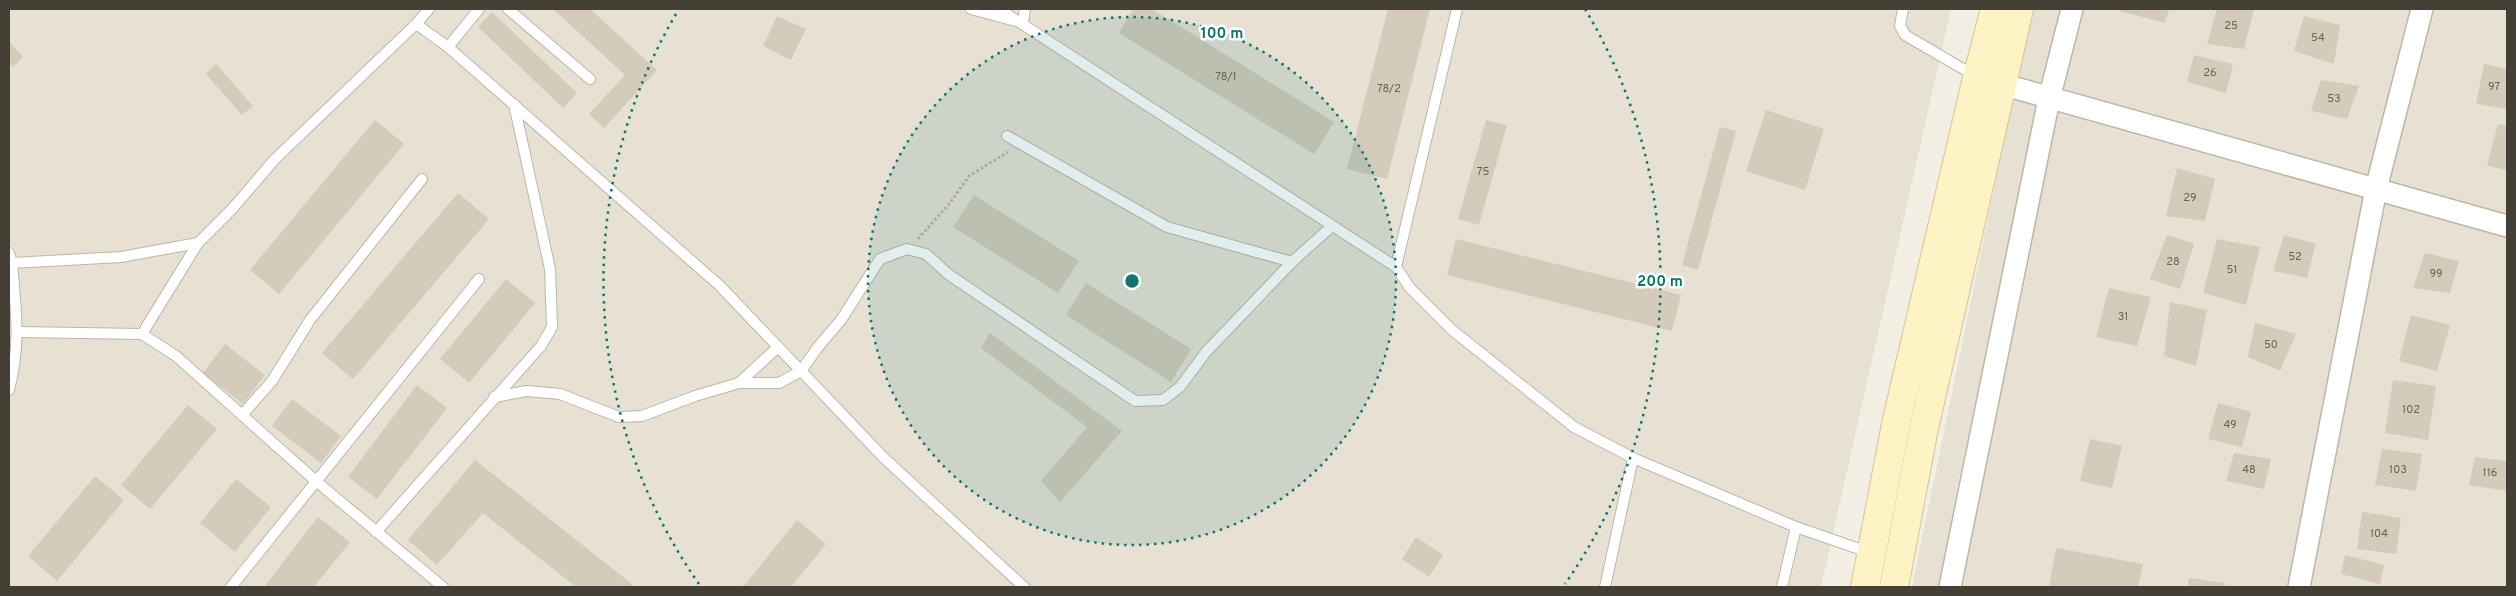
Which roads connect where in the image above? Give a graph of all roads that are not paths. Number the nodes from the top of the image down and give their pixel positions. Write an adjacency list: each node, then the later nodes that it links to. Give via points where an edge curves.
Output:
1 (429, 9): 14 (lane)
2 (479, 9): 15 (lane)
3 (508, 9): 16 (lane)
4 (970, 9): 13 (lane)
5 (999, 9): 13 (lane)
6 (1026, 9): 13 (lane)
7 (1457, 9): 29 (lane)
8 (1903, 9): 17 (lane, via 1900,26 1905,35)
9 (1995, 9): 17 (main road)
10 (2019, 9): 17 (main road)
11 (2072, 9): 18 (street)
12 (2422, 9): 22 (street)
13 (1023, 23): 23 (lane)
14 (416, 24): 15 (lane); 25 (lane, via 275,159)
15 (448, 47): 19 (lane)
16 (590, 79)
17 (1989, 81): 18 (street); 43 (main road, via 1896,424)
18 (2049, 99): 22 (street); 51 (street)
19 (514, 104): 33 (lane, via 719,285); 37 (lane, via 550,269 552,327 541,346)
20 (1007, 136): 27 (lane, via 1168,227)
21 (422, 179): 38 (lane, via 310,320 272,382)
22 (2376, 190): 24 (street); 52 (street)
23 (1332, 226): 27 (lane); 29 (lane)
24 (2507, 226)
25 (198, 243): 28 (lane, via 121,257); 32 (lane)
26 (9, 253): 28 (lane)
27 (1292, 262): 34 (lane, via 1206,352 1180,387 1163,400 1135,401 948,274 926,254 907,249 880,259 841,320)
28 (12, 263): 31 (lane)
29 (1396, 267): 39 (lane, via 1410,288 1452,330 1574,427)
30 (479, 279): 40 (lane)
31 (18, 332): 32 (lane); 36 (lane)
32 (142, 334): 38 (lane, via 176,356)
33 (778, 347): 34 (lane); 35 (lane)
34 (801, 371): 35 (lane, via 779,382); 46 (lane, via 883,457)
35 (739, 384): 37 (lane, via 642,416 620,417 560,394 527,391)
36 (9, 390)
37 (494, 397): 42 (lane)
38 (242, 415): 40 (lane)
39 (1633, 458): 41 (lane); 47 (lane)
40 (316, 482): 42 (lane); 44 (lane)
41 (1796, 527): 43 (lane); 48 (lane)
42 (376, 532): 45 (lane)
43 (1885, 557): 49 (main road); 50 (main road)
44 (231, 587)
45 (442, 587)
46 (1024, 587)
47 (1605, 587)
48 (1782, 587)
49 (1865, 587)
50 (1894, 587)
51 (1950, 587)
52 (2299, 587)

